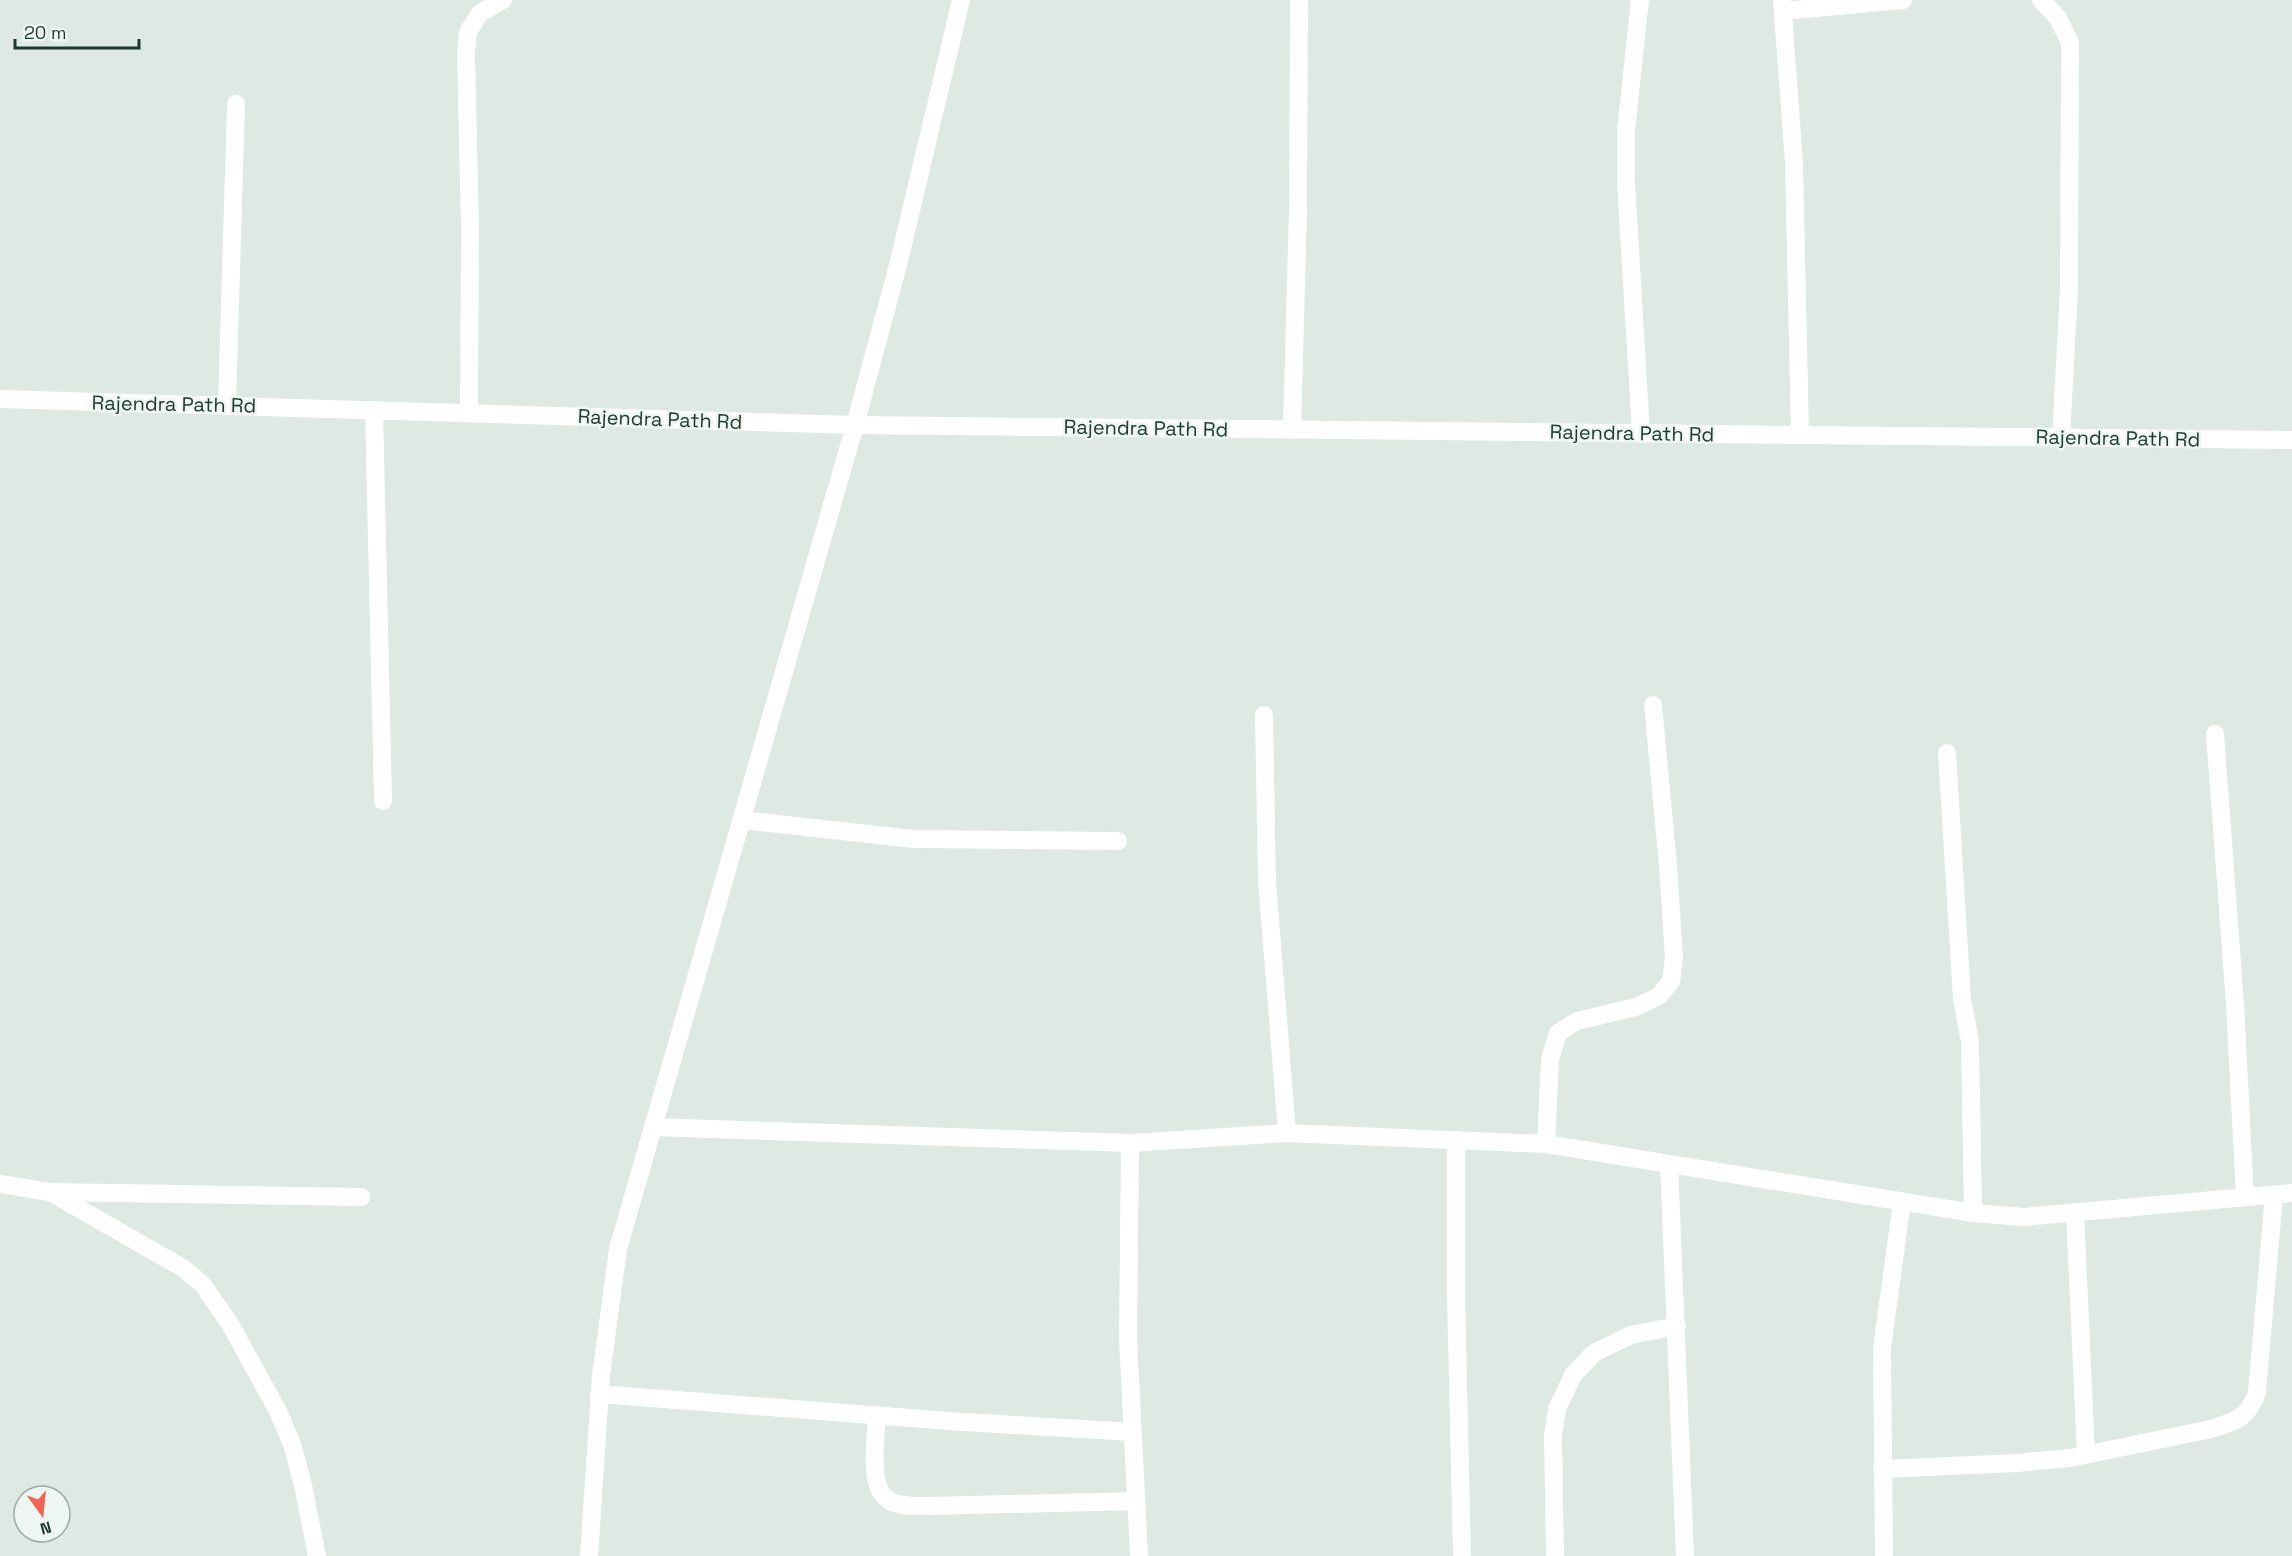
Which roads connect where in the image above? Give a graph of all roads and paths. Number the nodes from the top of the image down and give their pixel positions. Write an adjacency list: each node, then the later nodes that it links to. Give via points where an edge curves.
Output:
1 (503, 0): 12 (street, via 480,13 468,32 466,52)
2 (961, 0): 13 (street, via 898,265)
3 (1299, 0): 14 (street)
4 (1640, 0): 15 (street, via 1626,130 1626,183)
5 (1903, 0): 7 (street)
6 (2041, 0): 17 (street, via 2058,18 2070,43 2069,289)
7 (1783, 6): 16 (street, via 1794,163)
8 (236, 104): 10 (street)
9 (0, 399): 10 (street, Rajendra Path Rd)
10 (227, 405): 11 (street, Rajendra Path Rd)
11 (374, 410): 12 (street, Rajendra Path Rd); 23 (street)
12 (469, 413): 13 (street, Rajendra Path Rd)
13 (855, 425): 14 (street, Rajendra Path Rd); 24 (street)
14 (1292, 429): 15 (street, Rajendra Path Rd)
15 (1641, 433): 16 (street, Rajendra Path Rd)
16 (1800, 435): 17 (street, Rajendra Path Rd)
17 (2061, 437): 18 (street, Rajendra Path Rd)
18 (2292, 440)
19 (1653, 705): 30 (street, via 1673,935 1671,981 1659,996 1577,1021 1558,1033 1550,1059)
20 (1264, 715): 27 (street, via 1267,881)
21 (2215, 734): 37 (street)
22 (1947, 753): 40 (street, via 1962,999 1970,1041)
23 (383, 801)
24 (741, 819): 25 (street, via 914,839); 26 (street)
25 (1118, 841)
26 (652, 1127): 29 (street); 42 (street, via 618,1249)
27 (1287, 1134): 28 (street); 29 (street)
28 (1456, 1140): 30 (street); 48 (street)
29 (1130, 1143): 44 (street)
30 (1546, 1144): 31 (street)
31 (1669, 1164): 38 (street); 41 (street)
32 (0, 1184): 33 (street)
33 (50, 1192): 36 (street); 49 (street, via 183,1268 203,1285 230,1324 278,1411 292,1444)
34 (2292, 1193): 35 (street)
35 (2274, 1195): 37 (street); 45 (street, via 2257,1393 2251,1409 2234,1422 2211,1429)
36 (361, 1197)
37 (2245, 1197): 39 (street)
38 (1902, 1202): 40 (street); 46 (street, via 1882,1348)
39 (2075, 1212): 40 (street, via 2024,1217); 45 (street)
40 (1973, 1213)
41 (1677, 1326): 52 (street, via 1622,1339 1594,1353 1574,1375 1557,1409 1553,1436); 53 (street)
42 (599, 1394): 43 (street); 50 (street)
43 (878, 1416): 44 (street); 47 (street, via 875,1470 879,1489 888,1500 929,1506)
44 (1131, 1432): 47 (street)
45 (2086, 1454): 46 (street, via 2017,1463)
46 (1882, 1469): 54 (street)
47 (1136, 1501): 51 (street)
48 (1462, 1553)
49 (318, 1556)
50 (589, 1556)
51 (1139, 1556)
52 (1555, 1556)
53 (1685, 1556)
54 (1884, 1556)

